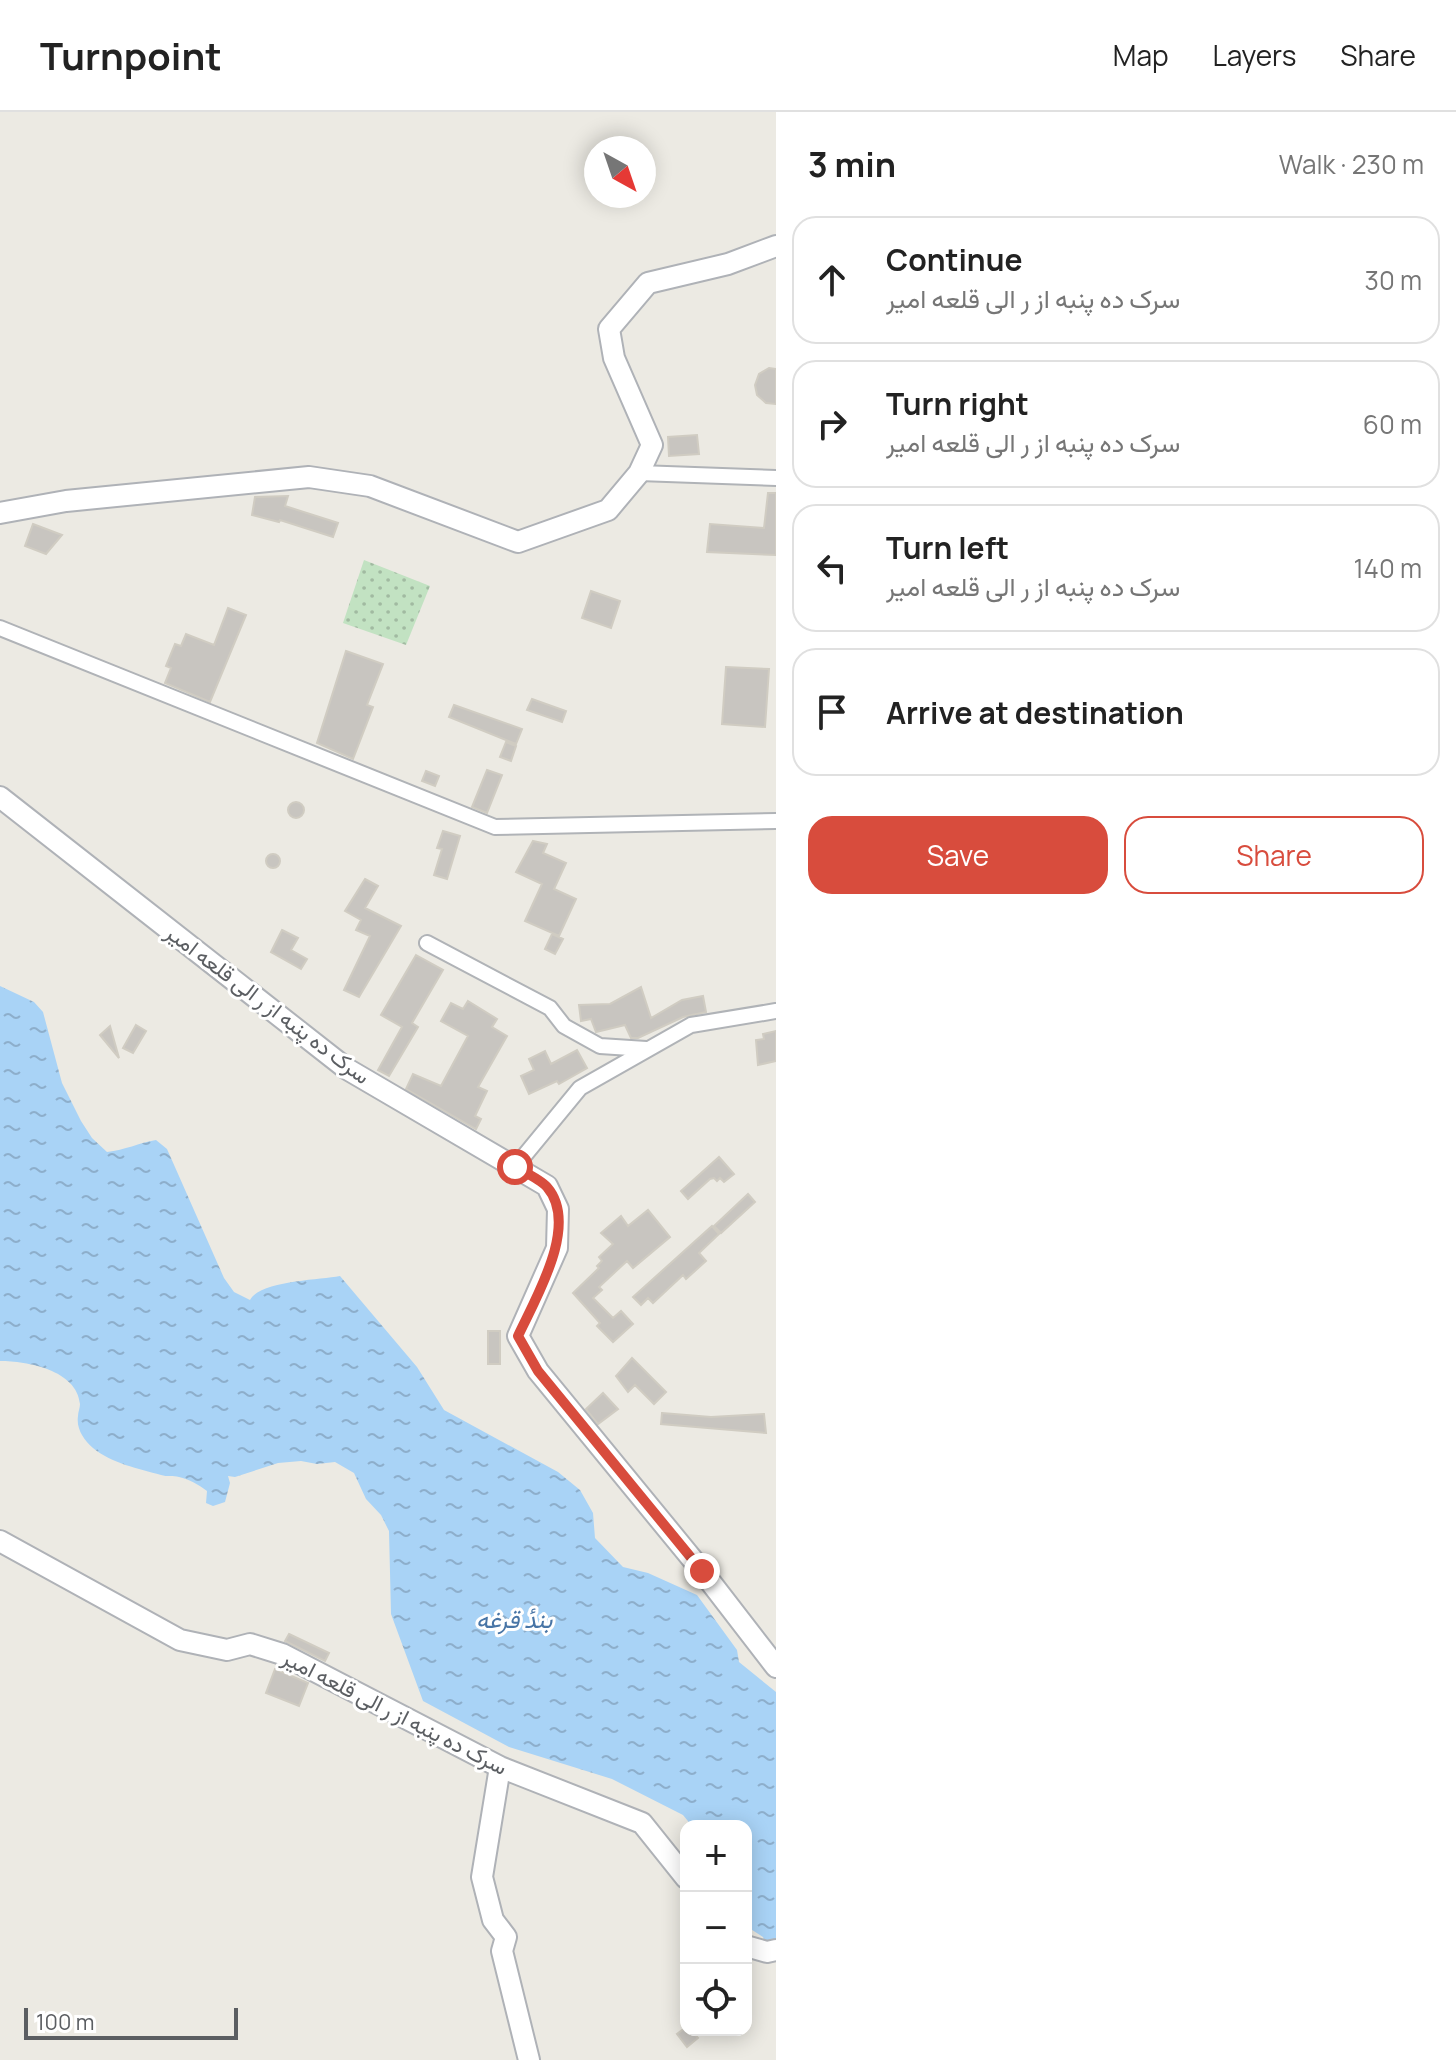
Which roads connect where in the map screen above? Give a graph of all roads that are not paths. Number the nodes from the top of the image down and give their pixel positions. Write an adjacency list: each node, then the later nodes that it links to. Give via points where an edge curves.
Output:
1 (776, 246): 2 (street, via 648,283 609,329 614,358 652,445)
2 (639, 473): 3 (street); 4 (street, via 608,510 518,542 370,486 309,477 66,501)
3 (776, 478)
4 (0, 513)
5 (0, 628): 7 (street, via 495,827)
6 (0, 797): 11 (street, سرک ده پنبه از ر الی قلعه امیر, via 347,1069)
7 (776, 821)
8 (427, 943): 10 (street, via 550,1008 564,1026 600,1046)
9 (776, 1011): 10 (street, via 691,1025)
10 (647, 1049): 11 (street, via 580,1088)
11 (515, 1167): 13 (street, سرک ده پنبه از ر الی قلعه امیر, via 547,1186 558,1209 557,1248 518,1336 538,1371)
12 (0, 1541): 14 (street, سرک ده پنبه از ر الی قلعه امیر, via 180,1640 227,1650 250,1644 282,1654)
13 (776, 1667)
14 (500, 1767): 15 (street, سرک ده پنبه از ر الی قلعه امیر, via 642,1823); 16 (street, via 482,1877 493,1920 506,1937 502,1951)
15 (680, 1870)
16 (529, 2060)

